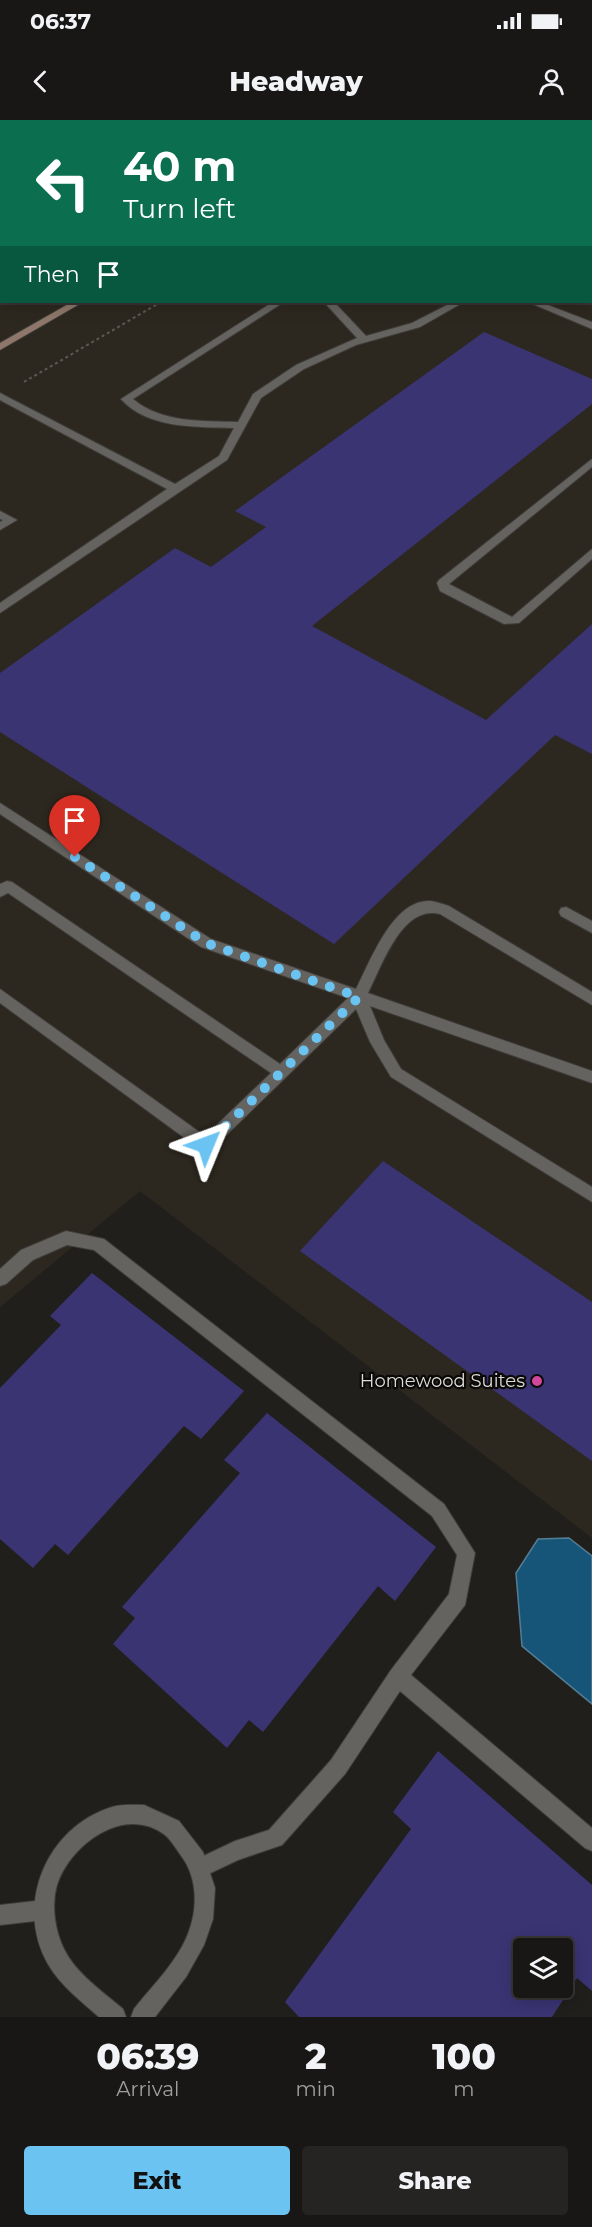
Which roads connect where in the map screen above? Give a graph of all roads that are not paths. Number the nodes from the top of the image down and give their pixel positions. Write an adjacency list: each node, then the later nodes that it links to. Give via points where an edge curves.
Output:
1 (76, 303): 8 (main road)
2 (277, 303): 10 (street, via 126,399 153,414 191,423)
3 (330, 303): 7 (street)
4 (457, 303): 7 (street, via 416,325)
5 (534, 303): 6 (street)
6 (592, 326)
7 (364, 340): 10 (street, via 300,368 257,396)
8 (0, 346)
9 (0, 396): 12 (street)
10 (241, 425): 12 (street, via 223,458)
11 (592, 462): 15 (street, via 442,583 444,588 508,621 514,620)
12 (175, 489): 16 (street)
13 (0, 514): 14 (street, via 12,520)
14 (0, 527)
15 (592, 553)
16 (0, 609)
17 (0, 808): 22 (street, via 206,943)
18 (0, 892): 24 (street, via 7,886)
19 (566, 912): 20 (street)
20 (592, 927)
21 (0, 995): 24 (street, via 206,1145)
22 (359, 997): 23 (street, via 395,927 410,913 429,906 444,910); 24 (street); 25 (street); 26 (street, via 376,1042 396,1073)
23 (592, 999)
24 (281, 1072)
25 (592, 1077)
26 (592, 1195)
27 (0, 1279): 28 (street, via 27,1256 66,1238 98,1244 438,1510 466,1553 458,1598)
28 (398, 1677): 29 (street); 30 (street, via 339,1767 275,1838)
29 (592, 1842)
30 (200, 1868): 31 (street, via 189,1846 155,1818 110,1816 89,1825 56,1860 47,1884); 34 (street, via 205,1891 197,1938)
31 (44, 1910): 32 (street); 33 (street, via 55,1954 68,1973)
32 (0, 1915)
33 (115, 2017)
34 (142, 2017)

